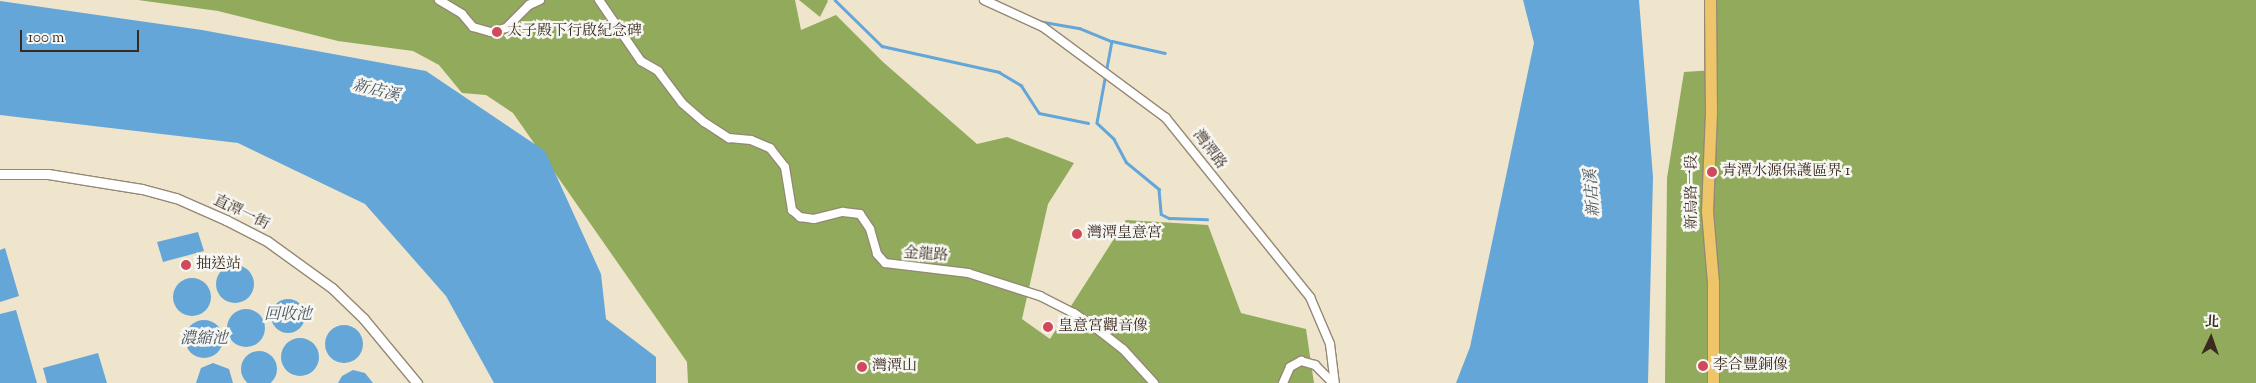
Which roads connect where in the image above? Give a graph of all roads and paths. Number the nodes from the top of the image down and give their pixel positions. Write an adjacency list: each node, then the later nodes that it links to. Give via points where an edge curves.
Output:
1 (439, 0): 2 (street, via 462,14 473,27 491,32 506,28 529,5)
2 (540, 0)
3 (599, 0): 8 (street, 金龍路, via 641,61 658,71 682,103 697,116 729,138 751,140 770,148 785,167 792,210 800,217 814,219 843,212 860,214 870,229 877,254 885,263 895,267 968,273 1040,296 1074,313 1101,332 1123,349)
4 (984, 0): 10 (street, 灣潭路, via 1043,27 1102,68 1171,124 1310,297 1330,344)
5 (1710, 0): 11 (main road, 新烏路一段, via 1711,112 1707,211 1713,282)
6 (0, 174): 7 (street, 直潭一街, via 48,174 142,189 176,198 226,220 267,241 332,288 369,325)
7 (417, 383)
8 (1154, 383)
9 (1283, 383): 10 (street, via 1290,367 1301,362 1315,365)
10 (1334, 383)
11 (1713, 383)

